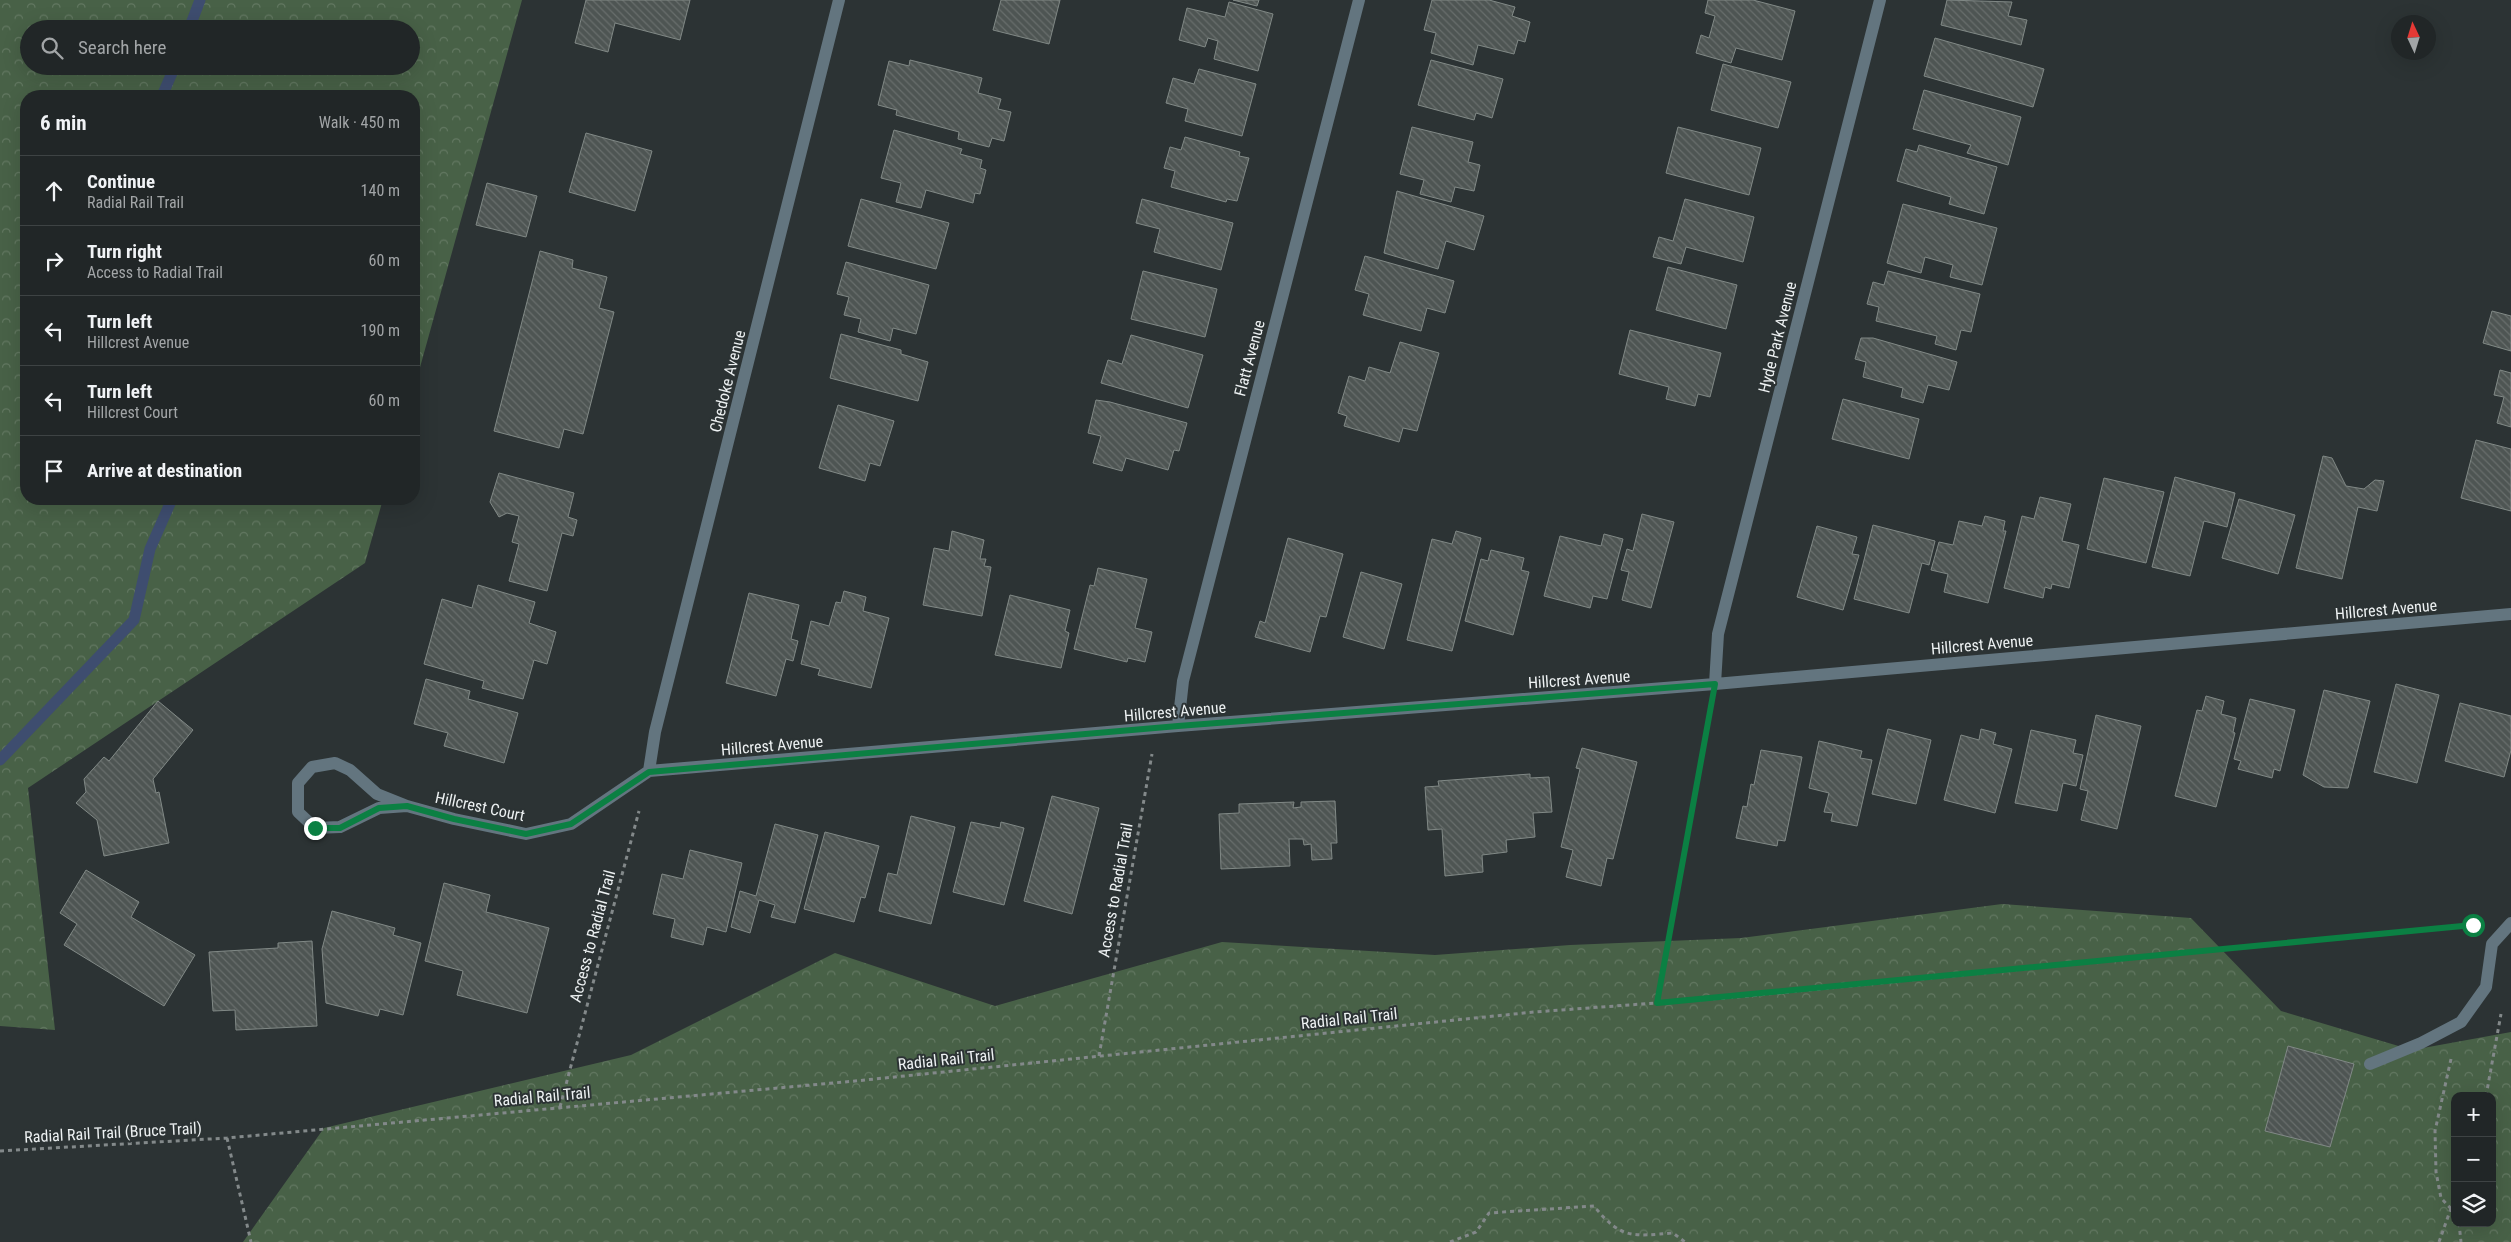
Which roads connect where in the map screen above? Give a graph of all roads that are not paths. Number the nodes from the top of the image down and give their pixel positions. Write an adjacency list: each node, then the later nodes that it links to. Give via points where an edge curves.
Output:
1 (840, 0): 7 (street, Chedoke Avenue, via 655,732)
2 (1359, 0): 6 (street, Flatt Avenue, via 1183,681)
3 (1880, 0): 5 (street, Hyde Park Avenue, via 1718,634)
4 (2511, 614): 5 (street, Hillcrest Avenue)
5 (1715, 684): 6 (street, Hillcrest Avenue)
6 (1178, 726): 7 (street, Hillcrest Avenue)
7 (649, 772): 8 (street, Hillcrest Court, via 571,824 526,834)
8 (407, 806): 8 (street, Hillcrest Court, via 379,808 340,828 315,828 298,812 298,783 312,767 335,763 350,770 376,794)
9 (2511, 923): 10 (street, via 2492,944 2486,987 2461,1022)
10 (2370, 1064)

